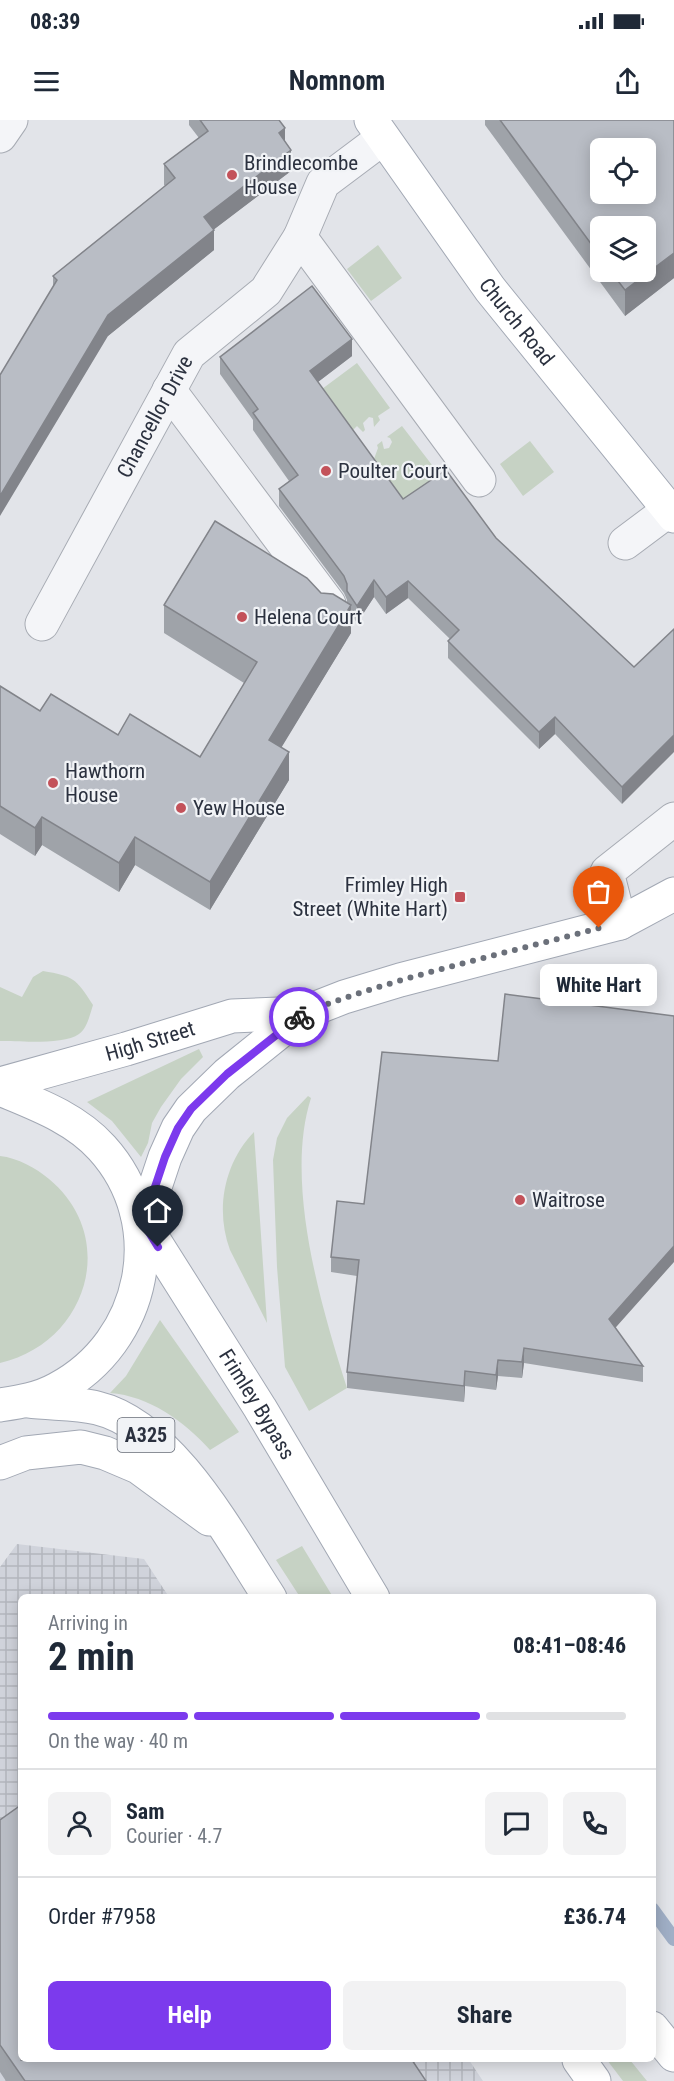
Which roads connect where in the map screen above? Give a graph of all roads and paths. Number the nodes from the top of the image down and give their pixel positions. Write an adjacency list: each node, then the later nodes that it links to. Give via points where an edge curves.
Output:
1 (11, 120): 3 (street)
2 (377, 129): 4 (street, Chancellor Drive, via 323,183); 7 (main road, Church Road, via 490,289)
3 (0, 136)
4 (300, 237): 5 (street, Chancellor Drive, via 266,291 189,354); 6 (street)
5 (169, 390): 9 (street); 10 (street, Chancellor Drive)
6 (479, 480)
7 (672, 513): 8 (street)
8 (626, 543)
9 (329, 604)
10 (42, 624)
11 (674, 819): 14 (street, via 603,865)
12 (674, 894): 14 (main road, High Street)
13 (674, 921): 14 (main road, High Street)
14 (620, 923): 15 (main road, High Street, via 400,980)
15 (303, 1013): 16 (main road, High Street, via 231,1016); 18 (main road, High Street, via 227,1074 191,1109 178,1128 155,1187)
16 (0, 1084)
17 (0, 1089): 18 (main road, via 85,1131 117,1168)
18 (137, 1213): 19 (main road, via 142,1244 140,1275 118,1334 84,1372 56,1390); 23 (main road, Frimley Bypass)
19 (8, 1408): 21 (main road, A325, via 97,1408 130,1422 191,1477)
20 (0, 1463): 21 (main road, via 26,1453 81,1447 105,1453 138,1467)
21 (228, 1533): 22 (main road, A325)
22 (267, 1594)
23 (371, 1594)
24 (656, 2033): 25 (main road)
25 (674, 2055)
26 (580, 2062): 27 (main road)
27 (594, 2081)

